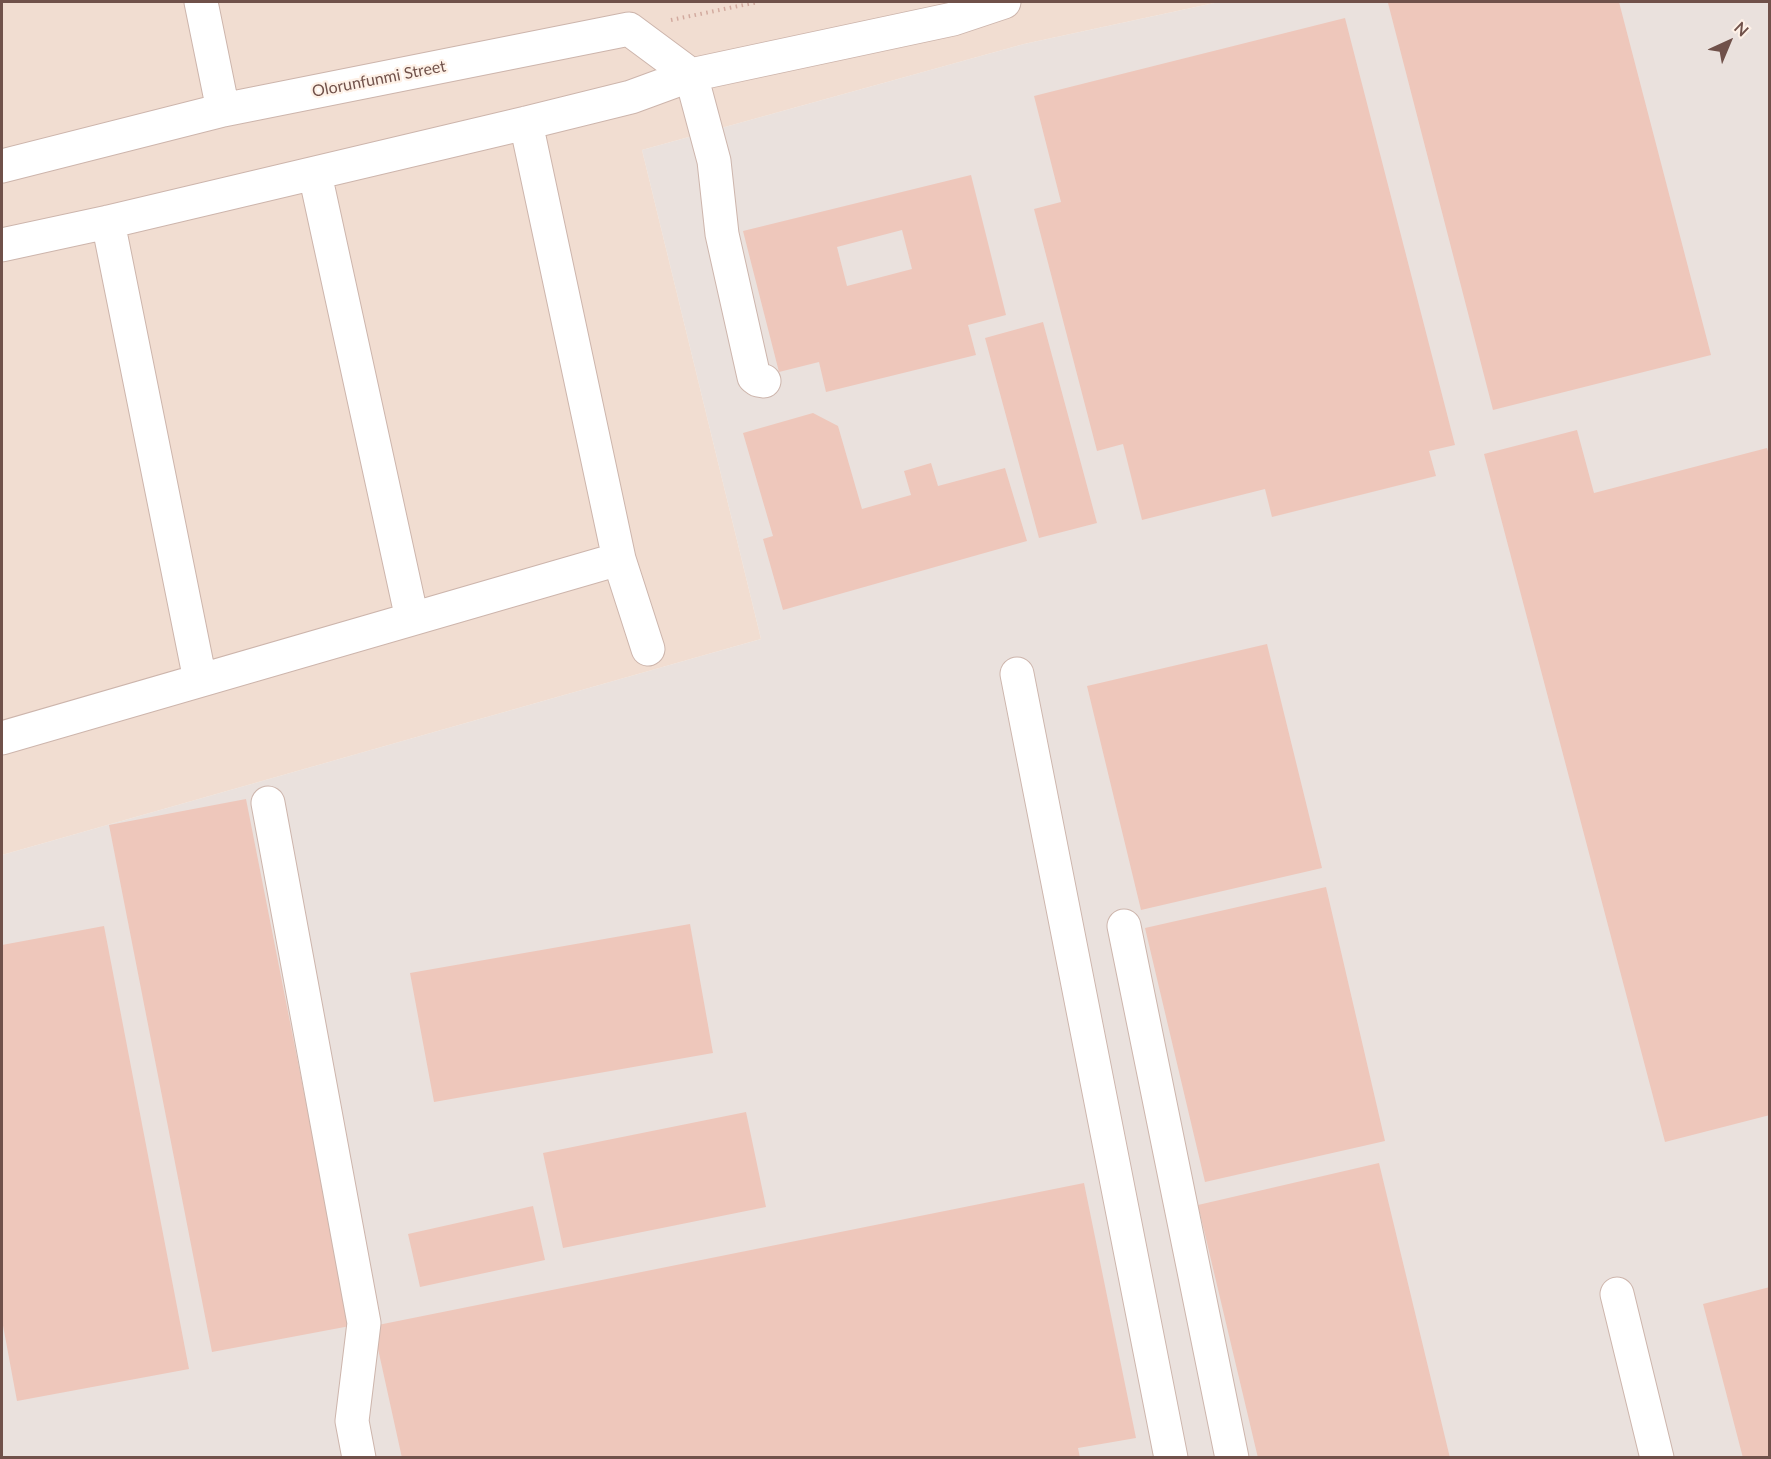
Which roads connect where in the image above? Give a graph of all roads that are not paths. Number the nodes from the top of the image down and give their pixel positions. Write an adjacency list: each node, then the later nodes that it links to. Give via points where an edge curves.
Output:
1 (201, 2): 4 (street)
2 (1004, 2): 3 (street, via 953,18)
3 (691, 75): 4 (street, Olorunfunmi Street, via 629,29); 5 (street, via 632,97); 10 (street, via 714,162 723,234 754,376)
4 (223, 110): 6 (street, Olorunfunmi Street)
5 (526, 123): 7 (street); 11 (street)
6 (2, 166)
7 (315, 174): 8 (street); 12 (street)
8 (108, 222): 9 (street); 15 (street)
9 (2, 245)
10 (764, 381)
11 (619, 559): 12 (street); 13 (street)
12 (412, 619): 15 (street)
13 (648, 649)
14 (1017, 674): 21 (street)
15 (200, 680): 16 (street)
16 (2, 738)
17 (268, 803): 20 (street, via 364,1323 352,1421)
18 (1124, 926): 22 (street)
19 (1617, 1294): 23 (street)
20 (359, 1458)
21 (1171, 1458)
22 (1232, 1458)
23 (1657, 1458)

